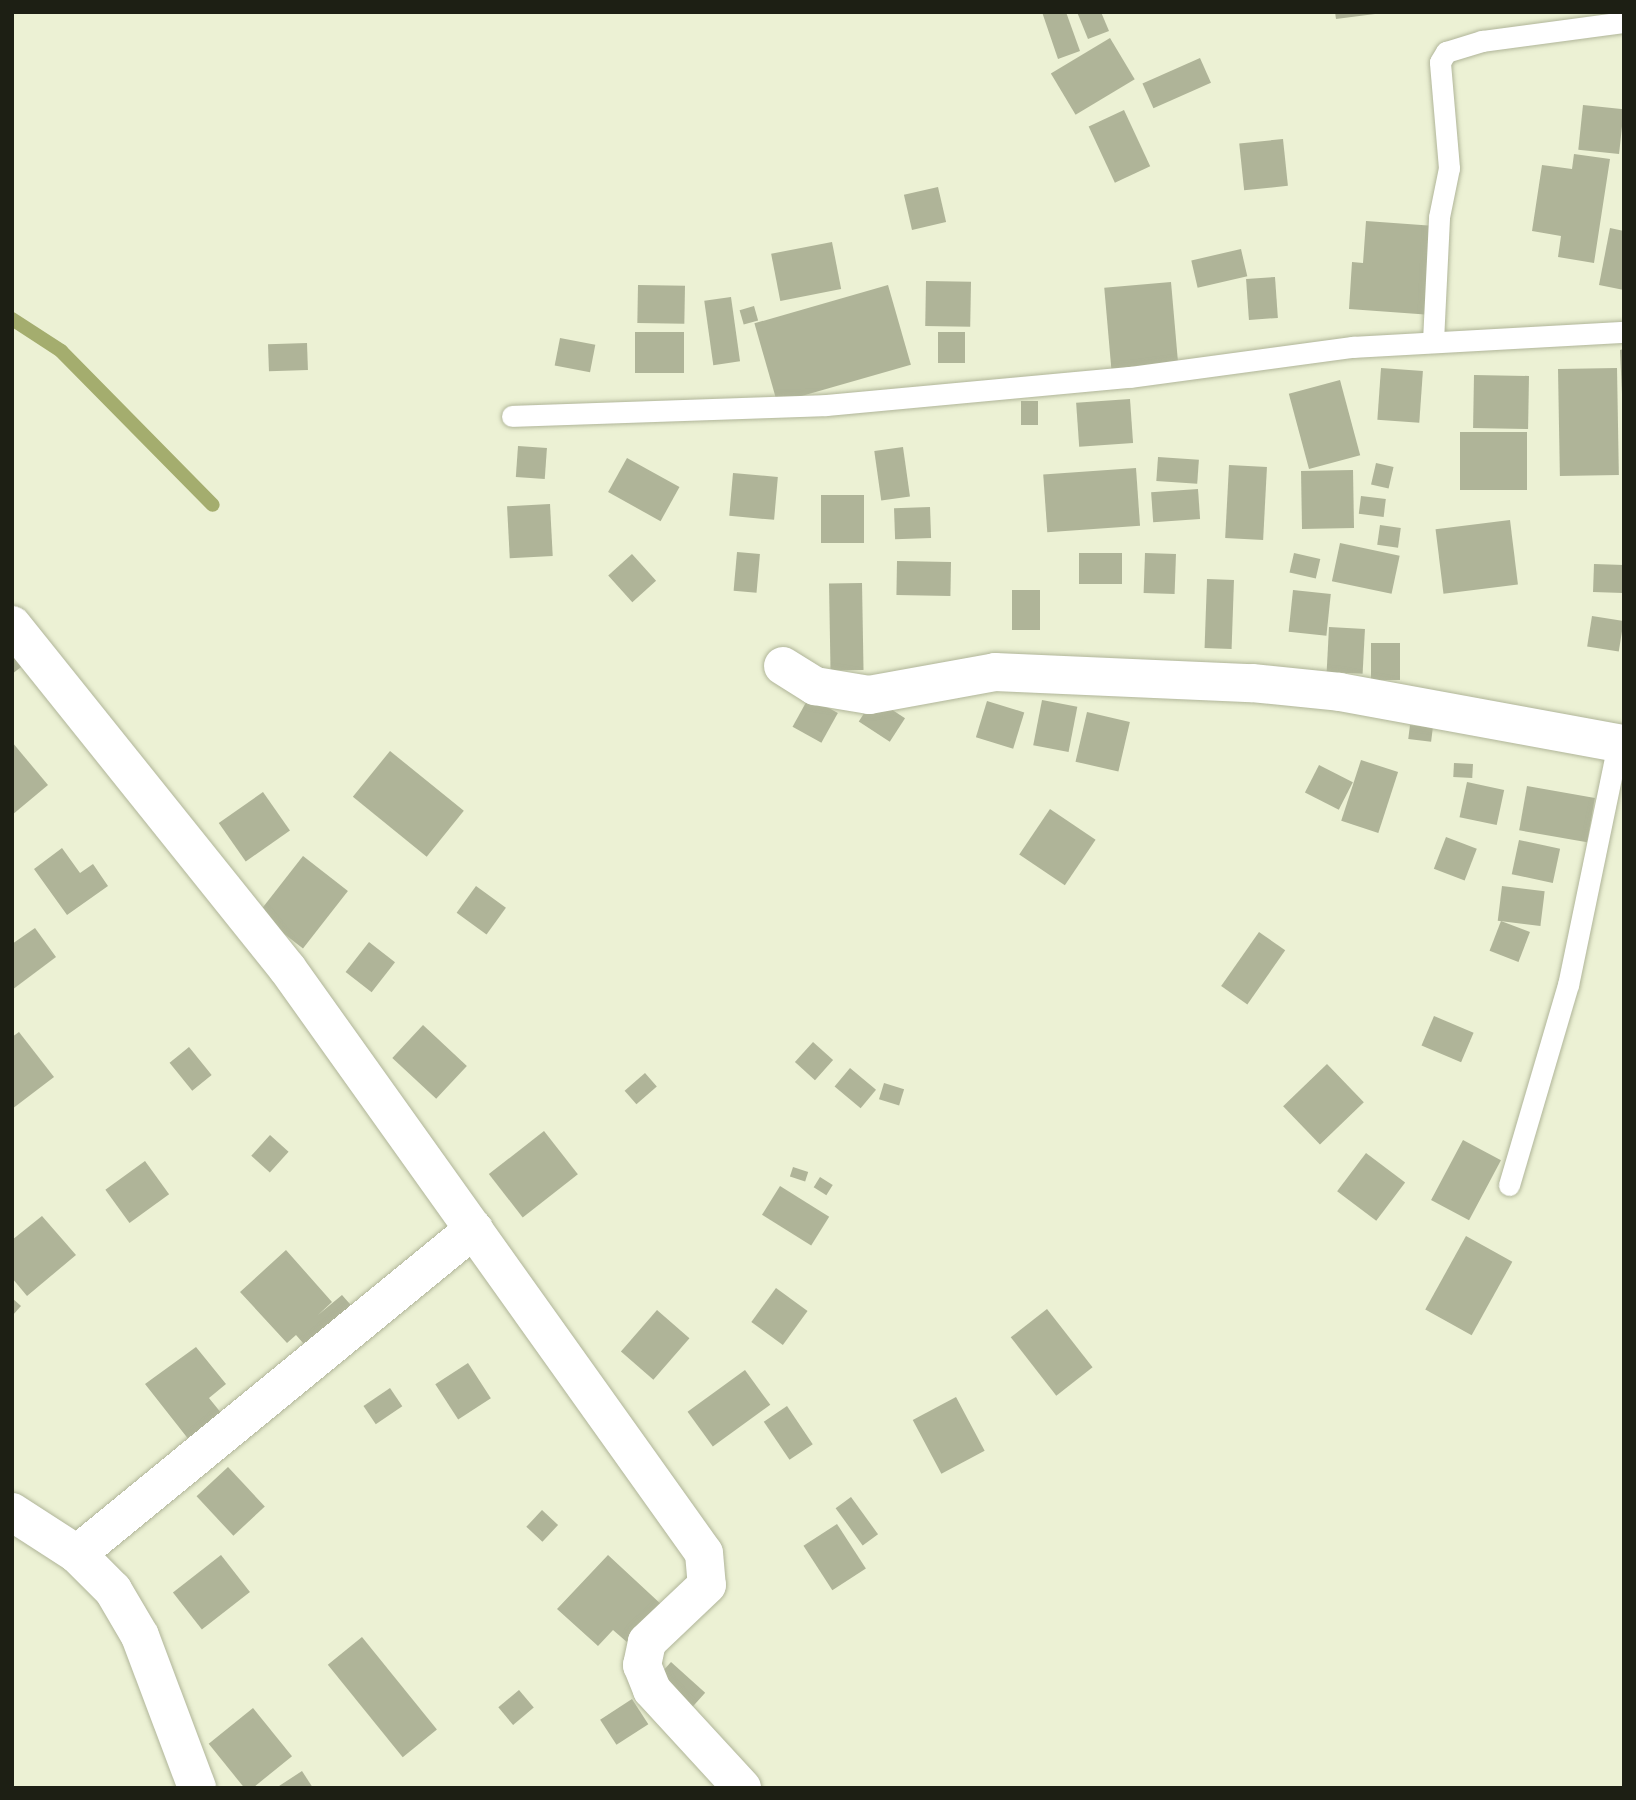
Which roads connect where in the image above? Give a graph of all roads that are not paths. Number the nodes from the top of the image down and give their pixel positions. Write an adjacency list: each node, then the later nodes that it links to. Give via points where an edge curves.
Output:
1 (1624, 22): 3 (lane, via 1446,52 1440,62 1449,168 1439,216)
2 (1624, 332): 3 (lane)
3 (1433, 341): 4 (lane, via 979,392)
4 (512, 416)
5 (12, 625): 9 (street, via 286,968)
6 (783, 666): 7 (street, via 815,686 869,695 995,672 1252,683 1340,692)
7 (1621, 744): 8 (lane, via 1568,985)
8 (1509, 1185)
9 (474, 1229): 11 (street); 13 (street, via 704,1553 707,1585 647,1642 642,1665 652,1690)
10 (12, 1511): 11 (street)
11 (78, 1554): 12 (street, via 113,1590 140,1636)
12 (197, 1788)
13 (742, 1788)

